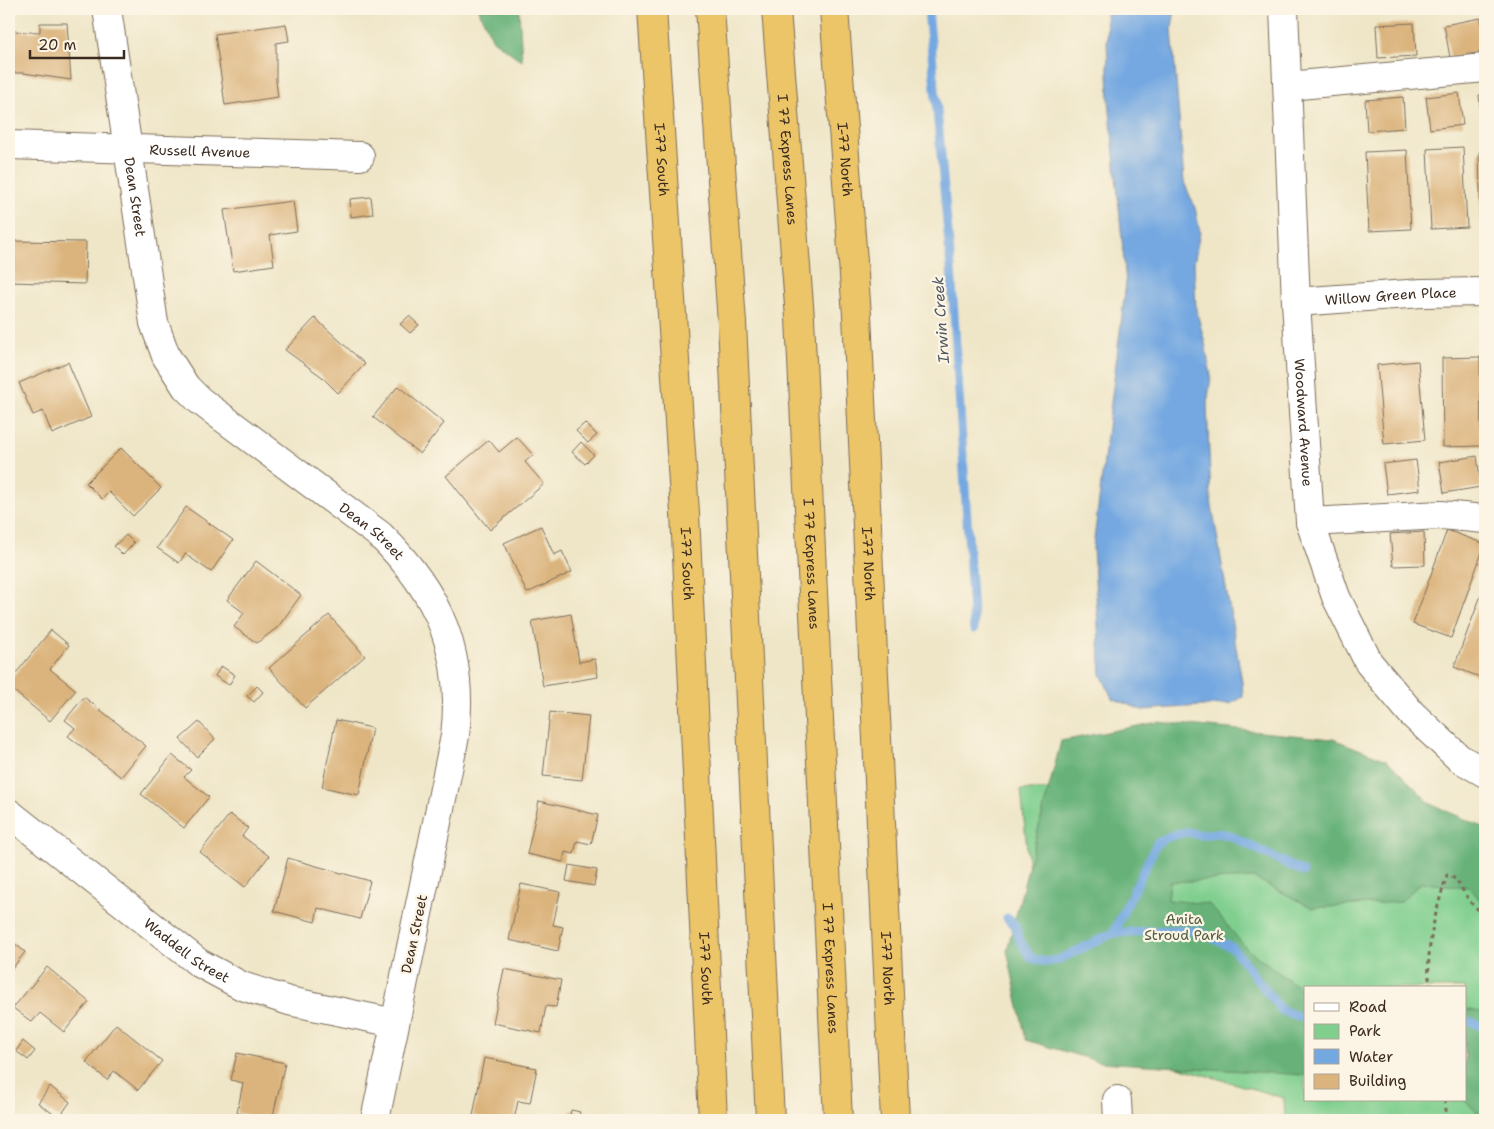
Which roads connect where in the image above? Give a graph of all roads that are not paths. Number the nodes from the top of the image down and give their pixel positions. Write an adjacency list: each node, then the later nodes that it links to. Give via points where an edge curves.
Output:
1 (107, 9): 10 (street, Dean Street)
2 (652, 9): 20 (highway, I-77 South, via 684,513)
3 (710, 9): 21 (highway, via 732,322)
4 (776, 9): 22 (highway, I 77 Express Lanes, via 800,318)
5 (834, 9): 23 (highway, I-77 North, via 857,315)
6 (1284, 9): 8 (street, Woodward Avenue)
7 (1485, 68): 8 (street)
8 (1288, 86): 13 (street, Woodward Avenue)
9 (9, 145): 10 (street, Russell Avenue)
10 (128, 148): 11 (street, Russell Avenue); 18 (street, Dean Street, via 154,323 166,356 199,400 380,535 396,551 437,609 452,650 458,714 455,736)
11 (360, 156)
12 (1485, 292): 13 (street, Willow Green Place)
13 (1296, 302): 15 (street, Woodward Avenue)
14 (1485, 519): 15 (street, via 1441,515)
15 (1310, 522): 16 (street, Woodward Avenue, via 1336,597 1369,663 1412,714 1459,758)
16 (1485, 773)
17 (9, 813): 18 (street, Waddell Street, via 199,963 242,986 289,1001)
18 (396, 1023): 19 (street, Dean Street)
19 (375, 1120)
20 (713, 1120)
21 (770, 1120)
22 (838, 1120)
23 (895, 1120)

